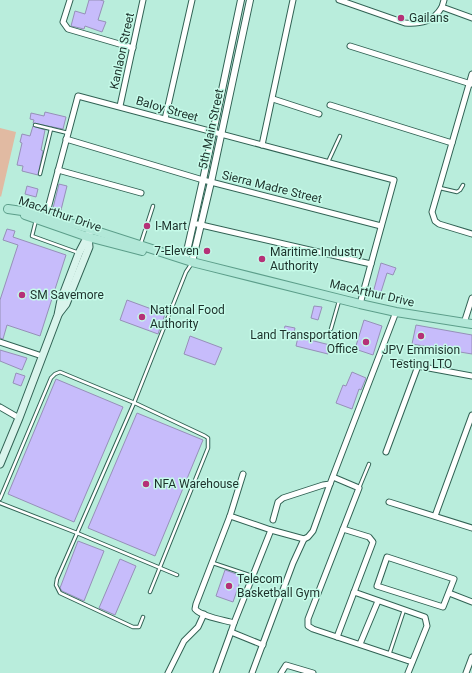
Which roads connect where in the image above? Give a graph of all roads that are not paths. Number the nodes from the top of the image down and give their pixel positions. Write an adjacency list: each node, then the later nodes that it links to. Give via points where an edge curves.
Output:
1 (70, 0): 12 (street, via 63,22 68,29)
2 (141, 0): 12 (street, Kanlaon Street)
3 (192, 0): 19 (street)
4 (241, 0): 22 (street, 5th Main Street)
5 (250, 0): 24 (street, 5th Main Street)
6 (293, 0): 15 (street)
7 (339, 0): 9 (street, via 405,23 430,20)
8 (444, 0): 9 (street)
9 (442, 7): 10 (street)
10 (472, 18)
11 (350, 46): 14 (street)
12 (133, 48): 17 (street, Kanlaon Street)
13 (472, 74): 14 (street)
14 (470, 84): 27 (street)
15 (272, 99): 18 (street); 28 (street)
16 (330, 105): 27 (street)
17 (120, 106): 19 (street, Baloy Street); 23 (street, Baloy Street, via 78,96)
18 (319, 114)
19 (165, 119): 22 (street, Baloy Street)
20 (35, 125): 21 (lane)
21 (51, 129): 23 (lane); 31 (lane)
22 (213, 132): 24 (street, Baloy Street); 32 (street, 5th Main Street)
23 (68, 133): 26 (street, Baloy Street)
24 (221, 134): 28 (street, Baloy Street); 33 (street, 5th Main Street)
25 (340, 136): 29 (lane)
26 (66, 139): 30 (street, Baloy Street); 32 (street, Sierra Madre Street)
27 (452, 143): 35 (street)
28 (262, 145): 29 (street, Baloy Street)
29 (328, 163): 43 (street, Baloy Street, via 394,180)
30 (58, 170): 36 (street); 39 (street, Baloy Street)
31 (40, 174)
32 (203, 180): 33 (street, Sierra Madre Street); 41 (street, 5th Main Street)
33 (211, 182): 42 (street, 5th Main Street); 43 (street, Sierra Madre Street)
34 (463, 185): 35 (lane, via 457,192)
35 (440, 188): 45 (street, via 432,212 435,221)
36 (141, 193)
37 (153, 206): 46 (lane)
38 (4, 207): 39 (main road, MacArthur Drive); 40 (main road, MacArthur Drive)
39 (46, 216): 44 (main road, MacArthur Drive)
40 (36, 219): 44 (main road, MacArthur Drive); 47 (lane, via 32,236)
41 (193, 223): 42 (street); 49 (street, 5th Main Street)
42 (201, 225): 49 (street, 5th Main Street); 50 (street)
43 (381, 226): 50 (street)
44 (89, 233): 46 (main road, MacArthur Drive); 47 (main road); 48 (main road, MacArthur Drive, via 129,248); 56 (main road, via 89,247 66,304)
45 (472, 234)
46 (140, 246): 48 (main road, MacArthur Drive)
47 (79, 253): 56 (main road)
48 (175, 257): 49 (main road, MacArthur Drive)
49 (188, 261): 51 (lane); 51 (lane); 52 (main road, MacArthur Drive)
50 (371, 264): 54 (street)
51 (186, 272): 64 (lane)
52 (339, 298): 54 (main road, MacArthur Drive); 58 (lane)
53 (472, 298): 57 (street)
54 (360, 304): 55 (main road, MacArthur Drive)
55 (396, 312): 57 (main road, MacArthur Drive); 72 (street)
56 (58, 315): 60 (main road)
57 (468, 324)
58 (331, 329)
59 (0, 342): 60 (street)
60 (42, 356): 67 (main road)
61 (400, 363): 62 (street)
62 (418, 366): 63 (street); 68 (street)
63 (472, 376)
64 (134, 403): 75 (lane, via 60,372 55,374 51,378); 84 (lane); 87 (lane, via 208,438 208,448)
65 (0, 407): 67 (street)
66 (472, 415): 79 (street)
67 (19, 418): 69 (main road)
68 (386, 452)
69 (0, 464)
70 (369, 464): 74 (lane)
71 (243, 474): 78 (street)
72 (333, 477): 73 (street); 74 (street)
73 (330, 484): 80 (street, via 283,498 278,502); 85 (street, via 313,531)
74 (358, 488): 82 (street)
75 (0, 499)
76 (388, 502): 79 (street)
77 (0, 503): 84 (lane)
78 (230, 516): 83 (street); 86 (street)
79 (435, 516): 81 (street)
80 (273, 520)
81 (472, 528)
82 (343, 529): 91 (street, via 370,537 373,542); 100 (street, via 308,619 308,626 311,628)
83 (271, 530): 85 (street); 89 (street)
84 (77, 533): 87 (lane); 97 (lane, via 57,579 56,585 60,593 133,627 139,627)
85 (304, 538): 102 (street)
86 (213, 563): 89 (lane); 96 (street, via 195,609)
87 (161, 567): 88 (lane); 90 (lane)
88 (177, 575)
89 (253, 576): 98 (street)
90 (150, 592)
91 (354, 592): 93 (street); 100 (street)
92 (449, 593): 92 (street, via 443,607 377,586 387,557 454,579); 94 (street)
93 (378, 601): 95 (street); 101 (street)
94 (472, 602)
95 (404, 609): 103 (lane); 105 (street, via 425,617 427,626)
96 (204, 614): 98 (street); 106 (street, via 198,627 184,641)
97 (143, 617)
98 (234, 623): 99 (street)
99 (232, 632): 102 (street); 107 (street)
100 (338, 637): 101 (street)
101 (360, 644): 103 (street)
102 (263, 645): 108 (street)
103 (389, 655): 105 (street)
104 (472, 657): 112 (street)
105 (412, 662): 111 (street)
106 (168, 673)
107 (216, 673)
108 (252, 673)
109 (281, 673): 110 (street, via 286,665)
110 (313, 673)
111 (408, 673)
112 (466, 673)

